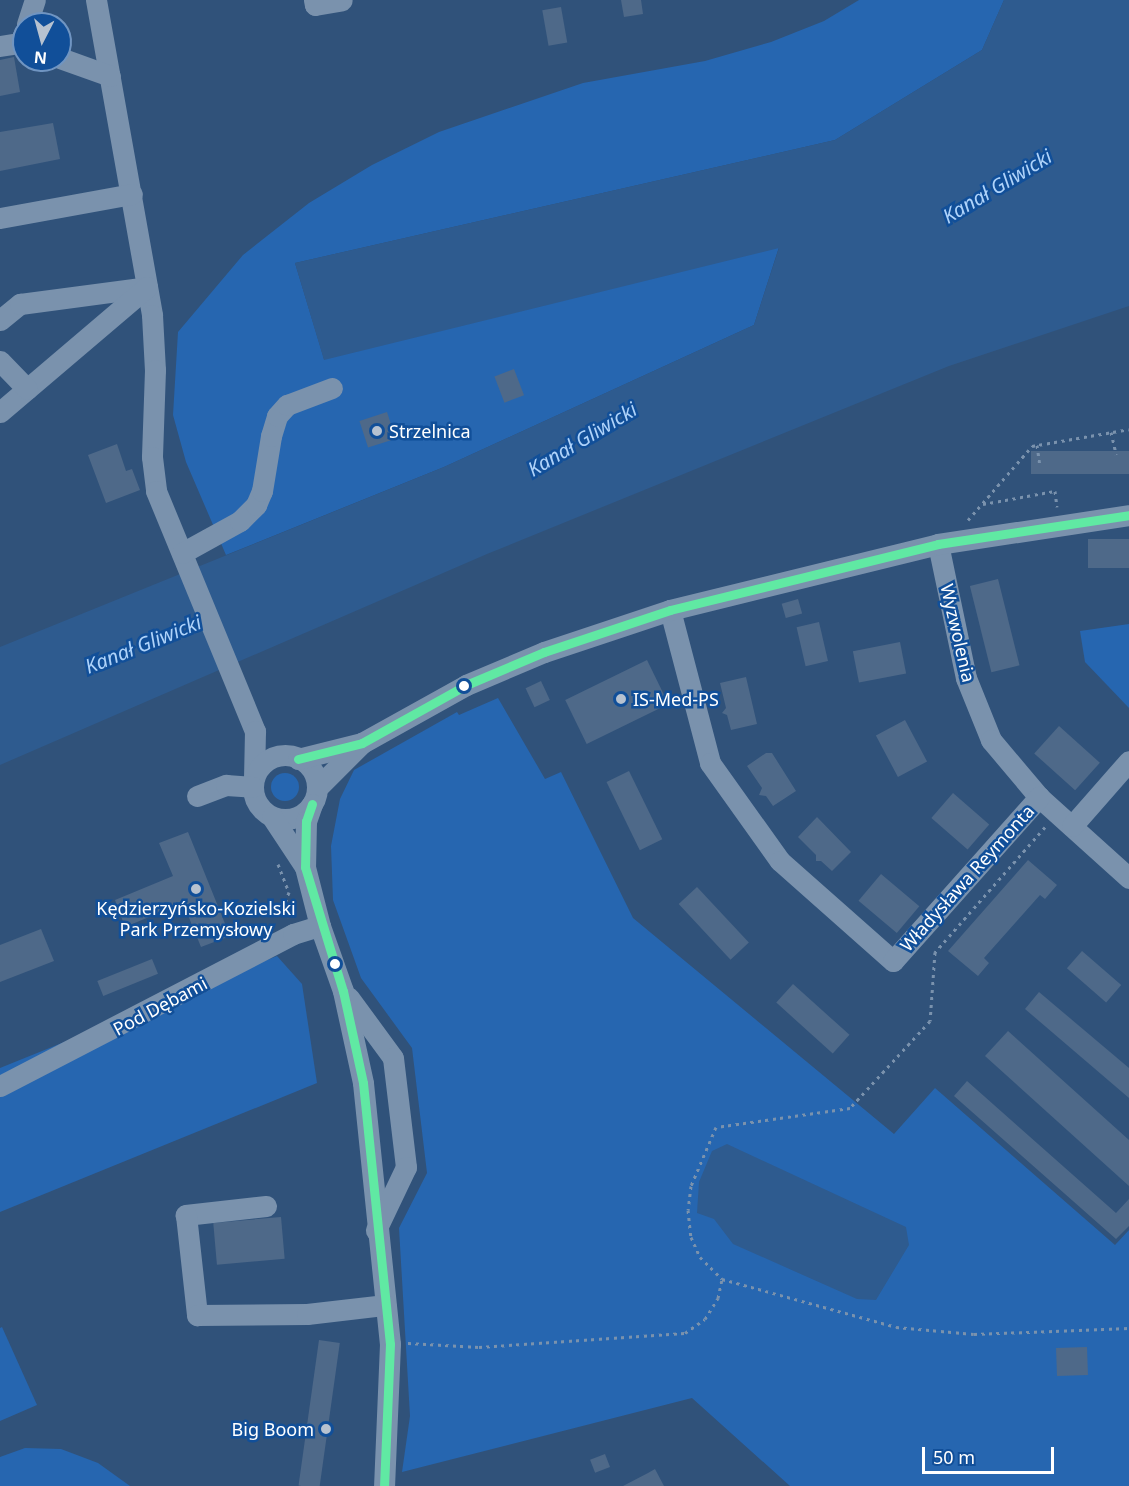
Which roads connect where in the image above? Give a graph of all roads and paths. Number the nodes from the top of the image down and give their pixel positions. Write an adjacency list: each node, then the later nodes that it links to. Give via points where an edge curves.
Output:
1 (96, 0): 5 (street)
2 (314, 0): 3 (street, via 315,5)
3 (342, 0)
4 (72, 62): 5 (street)
5 (110, 76): 6 (street)
6 (132, 194): 7 (street); 8 (street)
7 (0, 218)
8 (147, 287): 9 (street, via 20,304); 12 (street); 25 (street, via 155,370 152,457 156,491)
9 (0, 320)
10 (0, 361): 12 (street)
11 (332, 388): 25 (street, via 287,405 277,416 256,505 240,521)
12 (27, 389): 13 (street)
13 (0, 412)
14 (1129, 429): 15 (path)
15 (1111, 432): 16 (path); 17 (path)
16 (1037, 445): 18 (path); 21 (path)
17 (1116, 454)
18 (1040, 466)
19 (1046, 488): 20 (path)
20 (1046, 493): 21 (path); 23 (path, via 1055,491)
21 (981, 504): 24 (path)
22 (1129, 514): 23 (street)
23 (1059, 524): 24 (street)
24 (944, 543): 26 (street); 34 (street, Wyzwolenia, via 966,678 991,740)
25 (183, 556): 27 (street)
26 (670, 610): 28 (street, via 544,652 466,685); 34 (street, Władysława Reymonta, via 710,763 780,861 893,961)
27 (255, 731): 29 (street); 31 (street)
28 (362, 743): 29 (street); 33 (street)
29 (293, 757): 31 (street, via 267,760); 33 (street, via 312,771)
30 (1129, 761): 36 (street)
31 (254, 782): 32 (street, via 226,785); 35 (street, via 258,805)
32 (197, 796)
33 (314, 796): 35 (street, via 298,816); 38 (street, via 306,821)
34 (1039, 797): 36 (street, Wyzwolenia)
35 (272, 817): 37 (street)
36 (1065, 819): 39 (street, Wyzwolenia); 46 (path, via 935,952 930,1021 850,1108 716,1127 691,1186 687,1210 691,1237 700,1257)
37 (281, 848): 38 (street); 41 (path, via 289,892 285,903)
38 (305, 867): 40 (street)
39 (1129, 878)
40 (320, 926): 41 (street, Pod Dębami); 42 (street)
41 (293, 934): 43 (street, Pod Dębami)
42 (343, 991): 45 (street, via 363,1083); 45 (street, via 393,1059 406,1167)
43 (0, 1086)
44 (266, 1206): 47 (street, via 186,1215 197,1315 307,1314)
45 (376, 1230): 47 (street)
46 (722, 1279): 48 (path, via 896,1327 974,1334); 49 (path, via 718,1298 705,1319 685,1333 479,1347)
47 (385, 1305): 50 (street, via 391,1379)
48 (1129, 1328)
49 (403, 1343)
50 (384, 1486)

